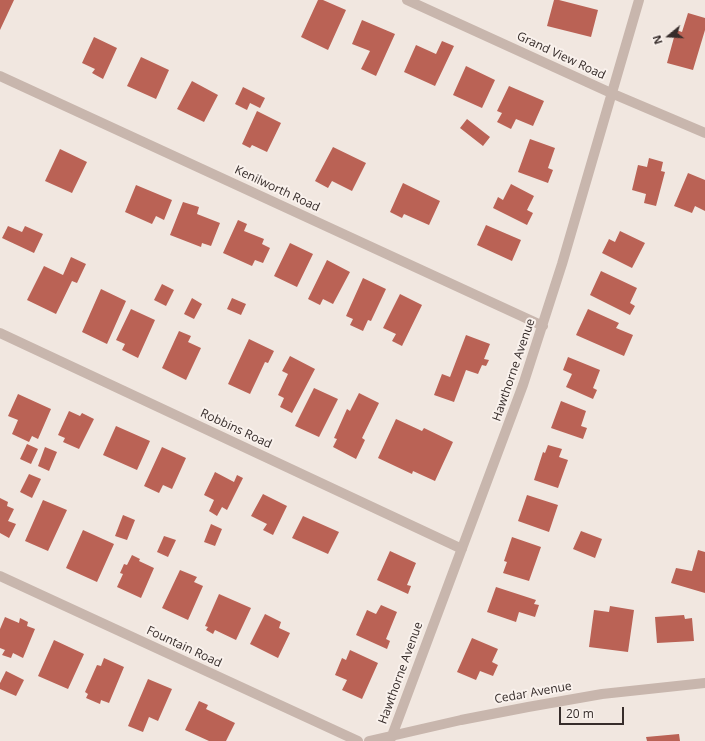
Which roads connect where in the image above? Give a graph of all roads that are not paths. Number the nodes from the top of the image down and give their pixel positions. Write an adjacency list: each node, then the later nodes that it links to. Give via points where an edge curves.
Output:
1 (407, 0): 4 (street, Grand View Road)
2 (639, 0): 4 (street, Hawthorne Avenue)
3 (0, 76): 6 (street, Kenilworth Road)
4 (611, 94): 5 (street, Grand View Road); 6 (street, Hawthorne Avenue)
5 (705, 133)
6 (543, 326): 8 (street, Hawthorne Avenue)
7 (0, 333): 8 (street, Robbins Road)
8 (462, 550): 11 (street, Hawthorne Avenue)
9 (0, 576): 12 (street, Fountain Road)
10 (705, 682): 11 (street, Cedar Avenue, via 572,699 460,720)
11 (391, 738): 13 (street, Cedar Avenue)
12 (358, 741)
13 (368, 741)

